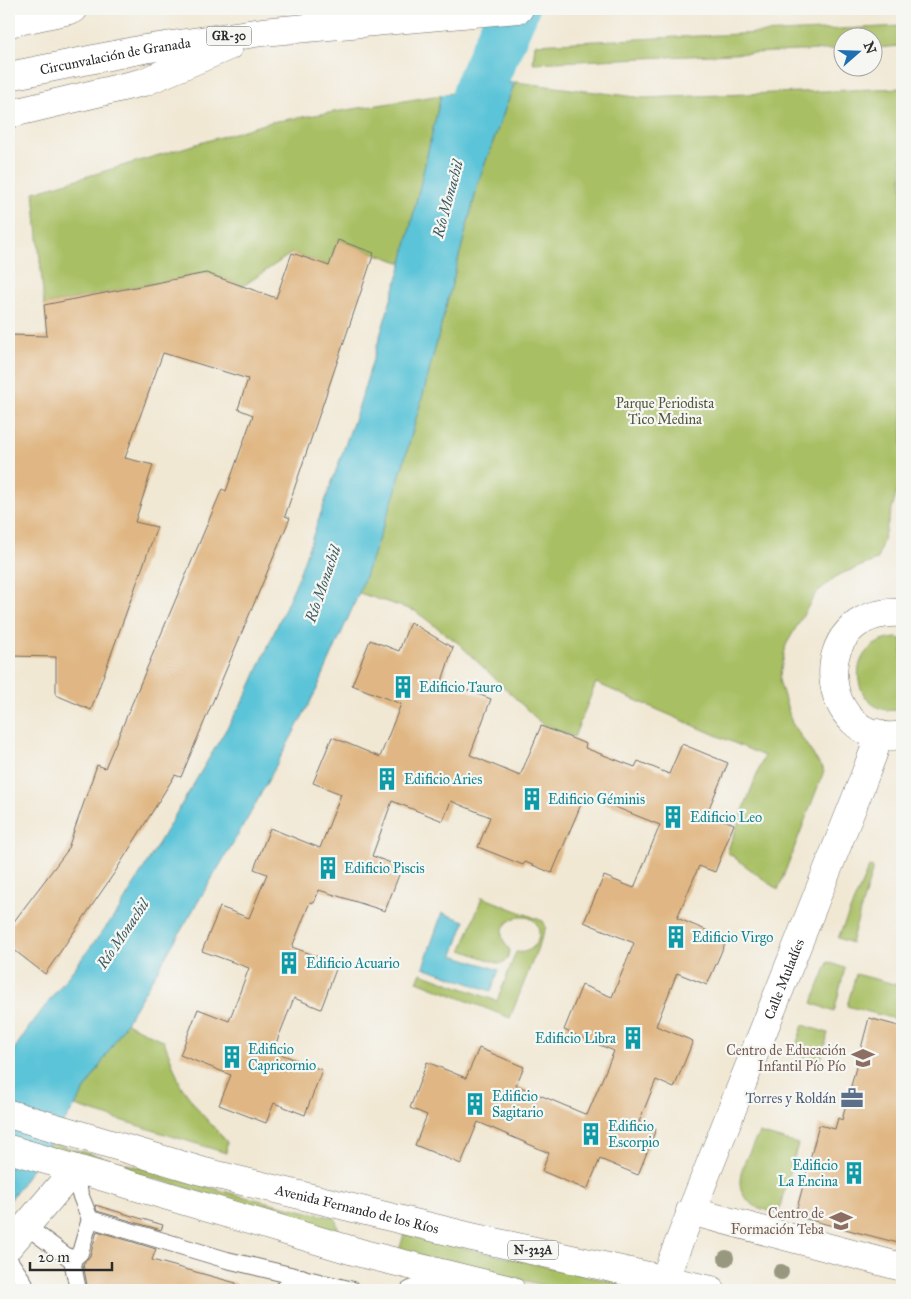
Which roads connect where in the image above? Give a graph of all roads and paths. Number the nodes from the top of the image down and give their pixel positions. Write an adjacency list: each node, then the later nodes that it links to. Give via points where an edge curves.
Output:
1 (74, 9): 3 (main road)
2 (519, 9): 4 (main road, Circunvalación de Granada / GR-30)
3 (9, 22)
4 (262, 32): 5 (main road, Circunvalación de Granada / GR-30, via 144,49); 6 (main road, via 144,82)
5 (9, 76)
6 (9, 114)
7 (902, 613): 8 (main road, via 887,612 867,617 850,630 838,646 833,666 833,687 842,707 857,723)
8 (889, 734): 13 (main road, Calle Muladíes, via 874,751)
9 (9, 1114): 12 (main road, Avenida Fernando de los Ríos / N-323A, via 201,1171)
10 (9, 1149): 11 (main road)
11 (75, 1169): 14 (lane); 15 (main road); 16 (main road)
12 (334, 1203): 16 (main road); 21 (main road, Avenida Fernando de los Ríos / N-323A)
13 (690, 1212): 19 (main road); 21 (main road, Calle Muladíes)
14 (90, 1219): 18 (lane, via 80,1253); 20 (lane, via 227,1260)
15 (17, 1236): 18 (lane)
16 (356, 1251): 22 (main road)
17 (9, 1260): 23 (lane)
18 (72, 1260): 24 (lane)
19 (902, 1267)
20 (302, 1277): 25 (lane); 26 (lane)
21 (664, 1280): 29 (main road, Avenida Fernando de los Ríos / N-323A)
22 (455, 1282): 27 (lane); 28 (main road)
23 (26, 1290)
24 (78, 1290)
25 (282, 1290)
26 (353, 1290)
27 (409, 1290)
28 (511, 1290)
29 (710, 1290)

